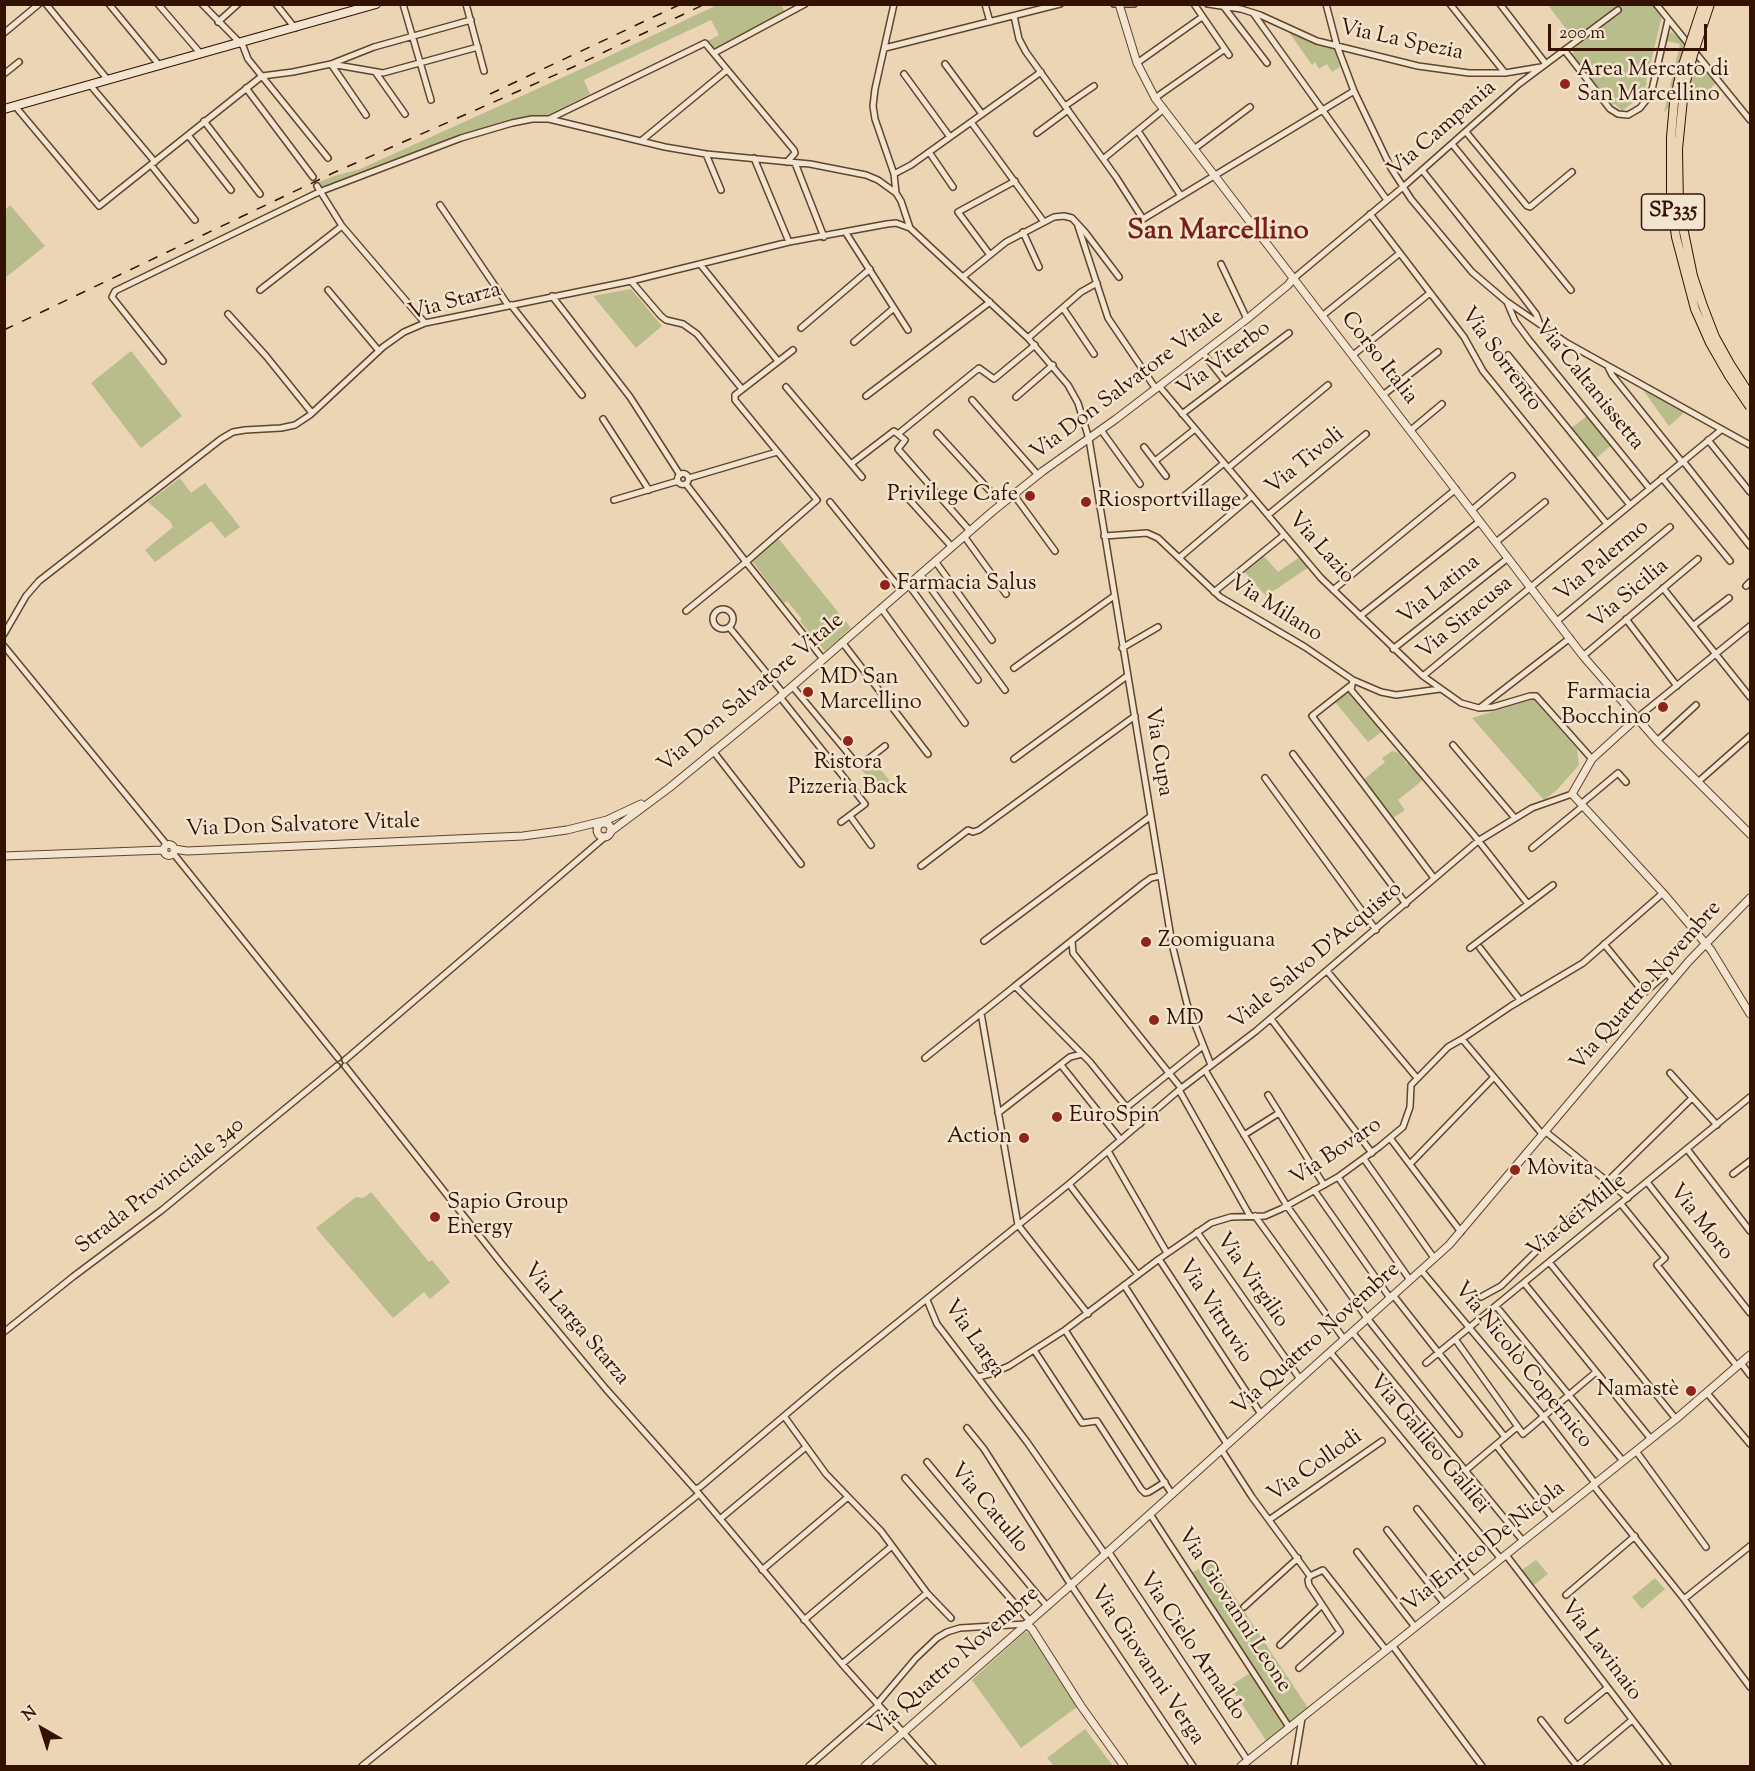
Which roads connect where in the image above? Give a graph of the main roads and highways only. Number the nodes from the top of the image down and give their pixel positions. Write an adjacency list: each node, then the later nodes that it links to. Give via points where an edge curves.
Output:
1 (376, 4): 4 (main road)
2 (1703, 4): 6 (highway, SP335, bridge, via 1674,103 1671,200 1676,237 1695,309 1724,368)
3 (1710, 4): 5 (highway, SP335, bridge, via 1684,89 1678,149 1679,208 1702,306 1715,337)
4 (4, 109)
5 (1750, 395)
6 (1750, 407)

